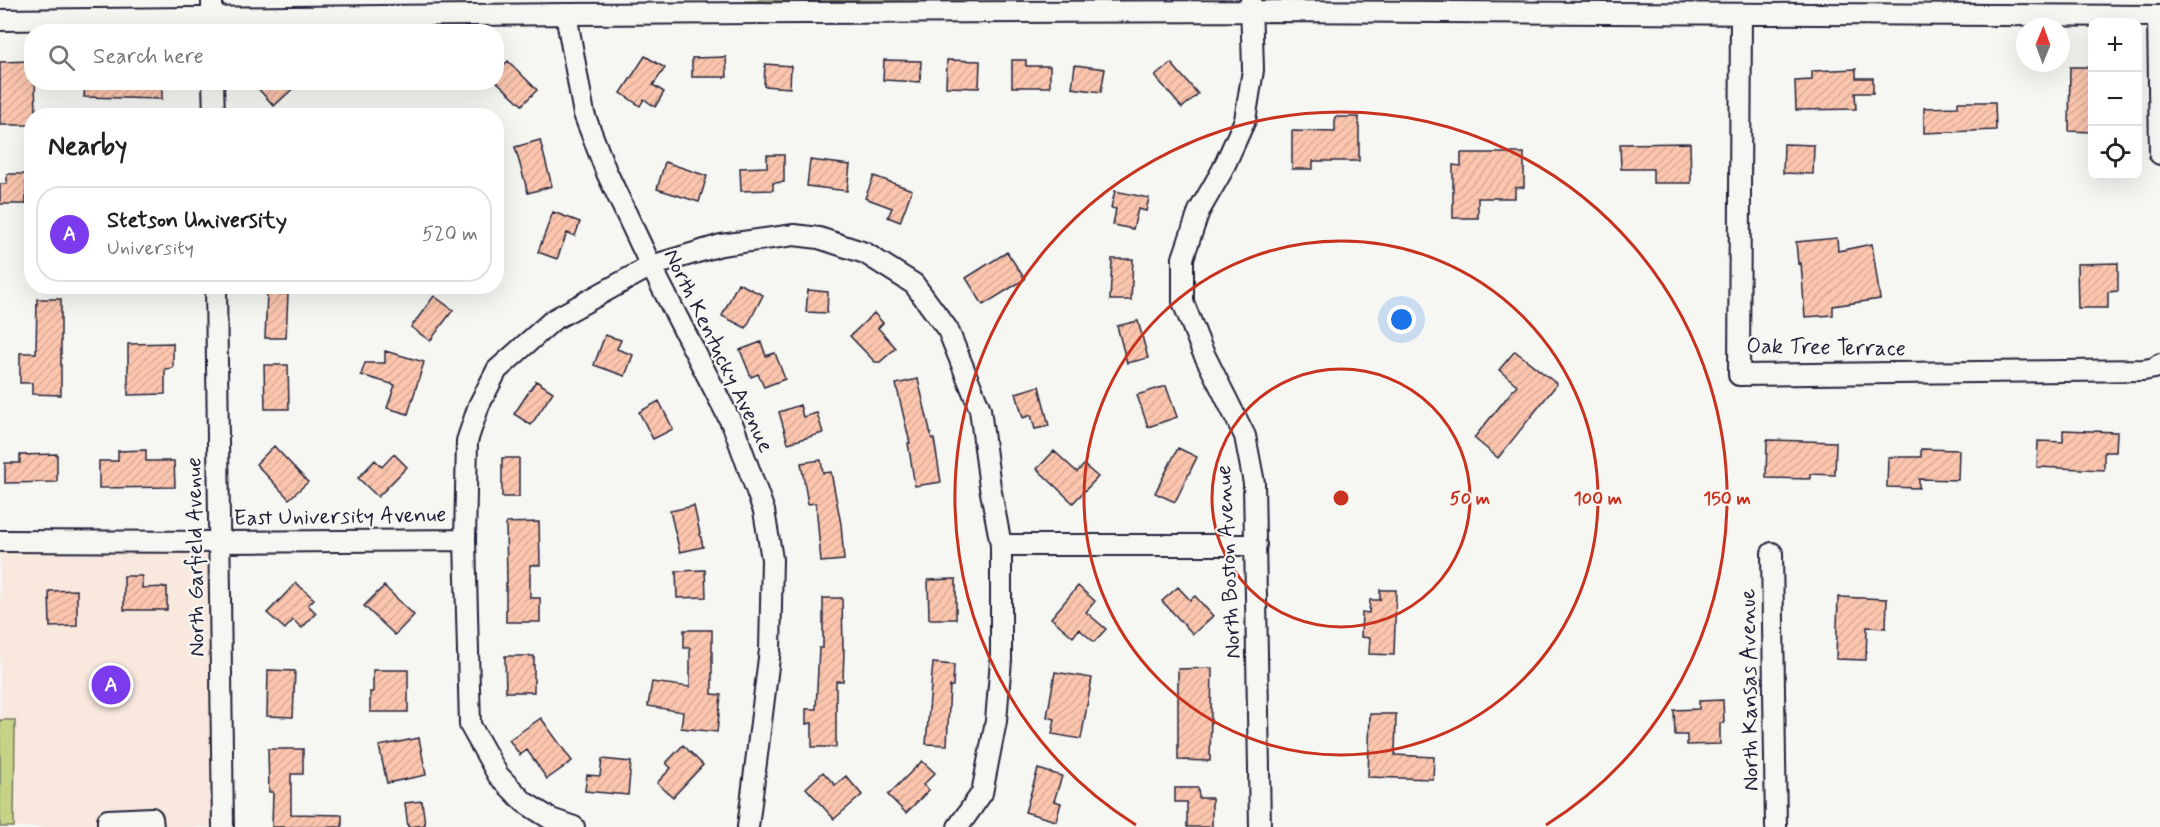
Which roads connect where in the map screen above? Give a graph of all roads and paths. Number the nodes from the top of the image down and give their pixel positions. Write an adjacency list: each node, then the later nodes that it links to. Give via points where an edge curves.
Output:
1 (988, 6): 2 (street); 5 (street)
2 (1251, 6): 3 (street); 20 (street, North Boston Avenue, via 1253,70 1245,120 1199,212 1183,258 1183,302 1245,436 1254,483)
3 (1509, 6): 6 (street)
4 (1772, 7): 6 (street); 7 (street)
5 (566, 14): 8 (street); 13 (street, North Kentucky Avenue, via 584,114)
6 (1741, 14): 15 (street, Oak Tree Terrace, via 1739,375 2144,370)
7 (2159, 16): 12 (street)
8 (212, 17): 9 (street)
9 (0, 20)
10 (213, 90): 11 (street)
11 (214, 108)
12 (2160, 154)
13 (651, 266): 16 (street, via 554,320 497,370 467,441); 19 (street, via 721,245 794,235 819,238 864,253 914,284 948,330 980,409); 26 (street, North Kentucky Avenue, via 734,428 764,512 772,559 770,650)
14 (216, 294): 18 (street, North Garfield Avenue)
15 (2160, 364)
16 (465, 540): 18 (street, East University Avenue); 25 (street, via 470,725 498,775 524,802 550,819)
17 (0, 541): 18 (street, East University Avenue)
18 (220, 542): 24 (street, North Garfield Avenue)
19 (1001, 545): 20 (street); 27 (street, via 1001,660 996,722 982,793)
20 (1256, 545): 28 (street, North Boston Avenue)
21 (1772, 553): 29 (street, North Kansas Avenue)
22 (108, 827): 23 (street, via 108,820 152,818)
23 (153, 827)
24 (223, 827)
25 (574, 827)
26 (748, 827)
27 (958, 827)
28 (1260, 827)
29 (1776, 827)

